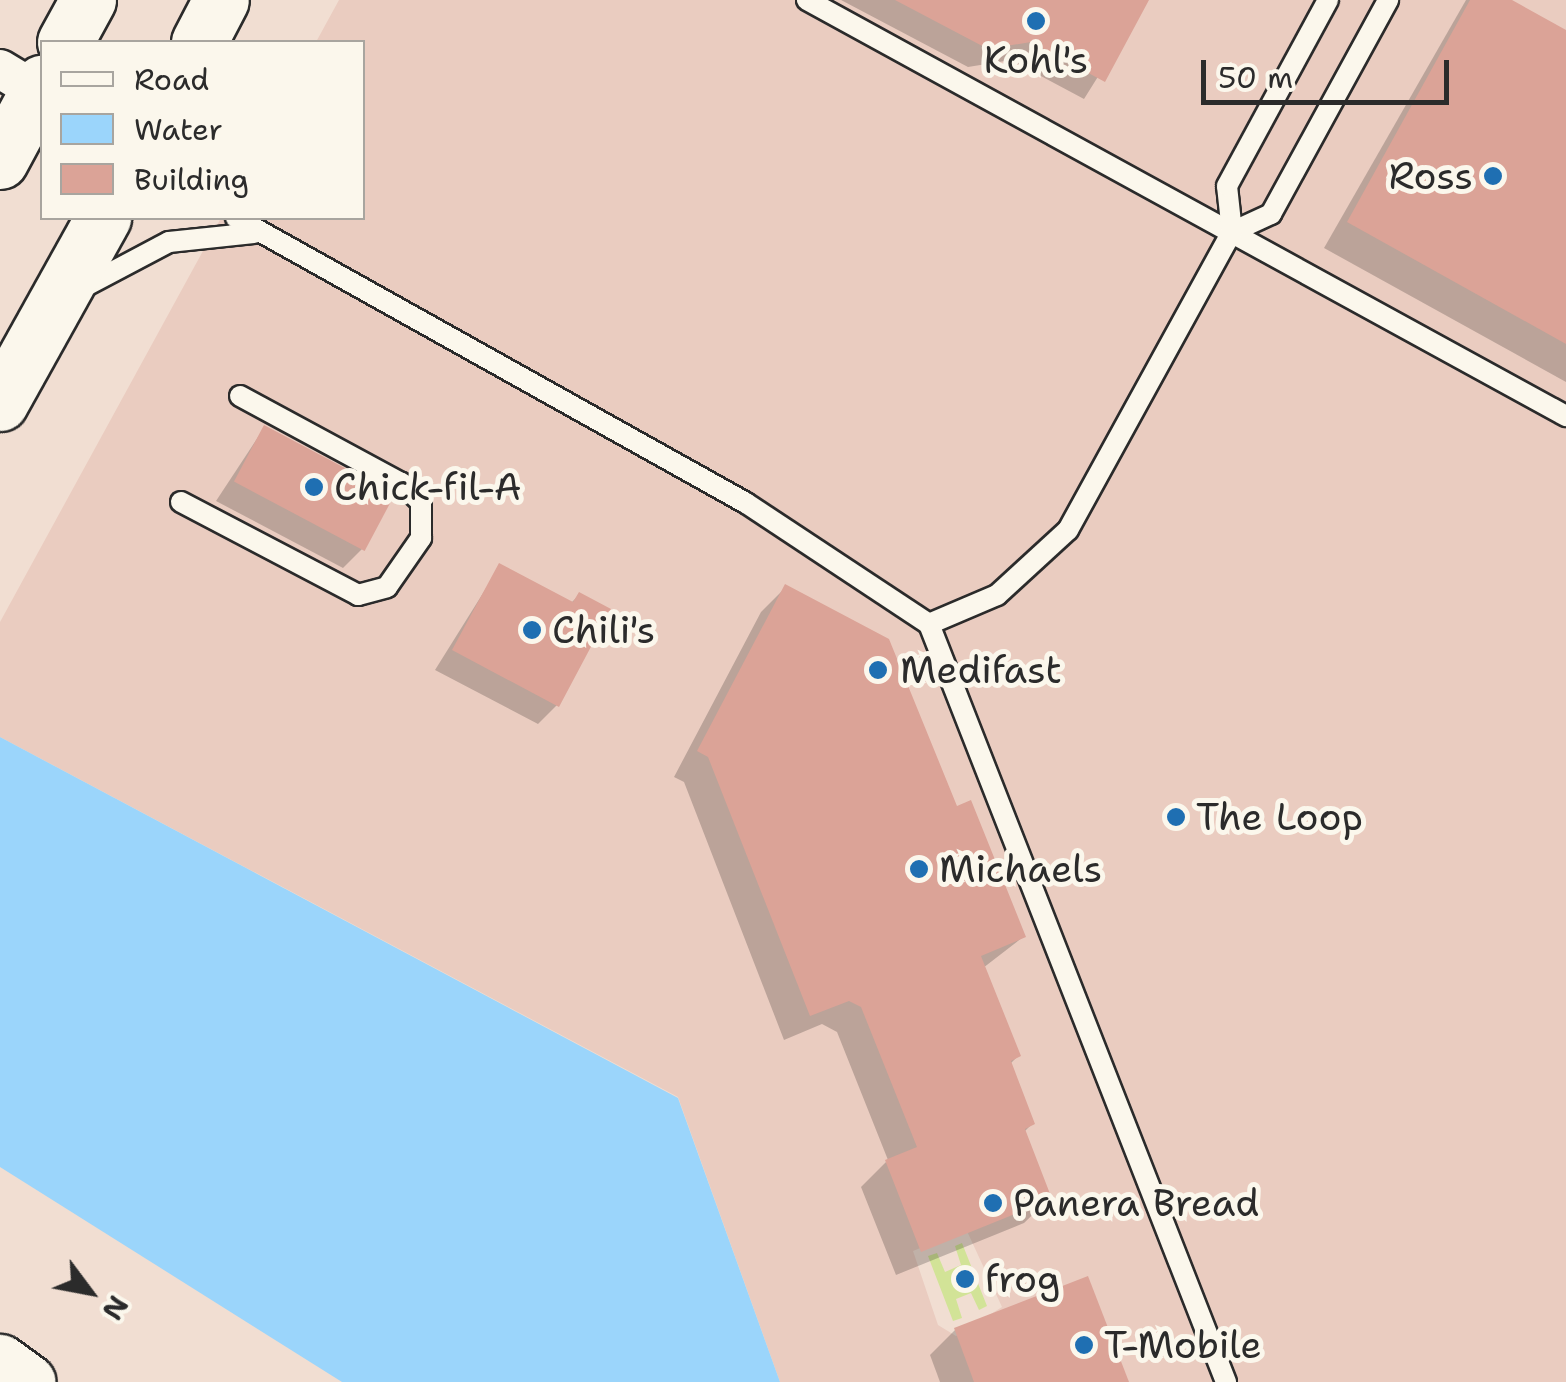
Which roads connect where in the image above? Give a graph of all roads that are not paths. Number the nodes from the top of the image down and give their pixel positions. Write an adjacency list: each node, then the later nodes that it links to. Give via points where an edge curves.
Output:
1 (88, 0): 6 (main road)
2 (222, 0): 7 (main road)
3 (806, 0): 12 (lane)
4 (1328, 0): 12 (lane, via 1227,186)
5 (1388, 0): 12 (lane, via 1271,214)
6 (66, 40)
7 (199, 40)
8 (27, 81): 9 (main road)
9 (0, 161)
10 (101, 220): 14 (main road)
11 (238, 220): 13 (lane)
12 (1232, 232): 17 (lane); 19 (lane, via 1068,530 997,595)
13 (254, 234): 14 (lane, via 170,242); 19 (lane, via 664,455 874,580)
14 (52, 309): 16 (main road)
15 (240, 396): 18 (lane, via 401,483 421,502 421,538 387,588 358,595)
16 (0, 403)
17 (1566, 416)
18 (181, 502)
19 (929, 624): 22 (lane)
20 (0, 1362): 21 (main road)
21 (28, 1382)
22 (1226, 1382)

